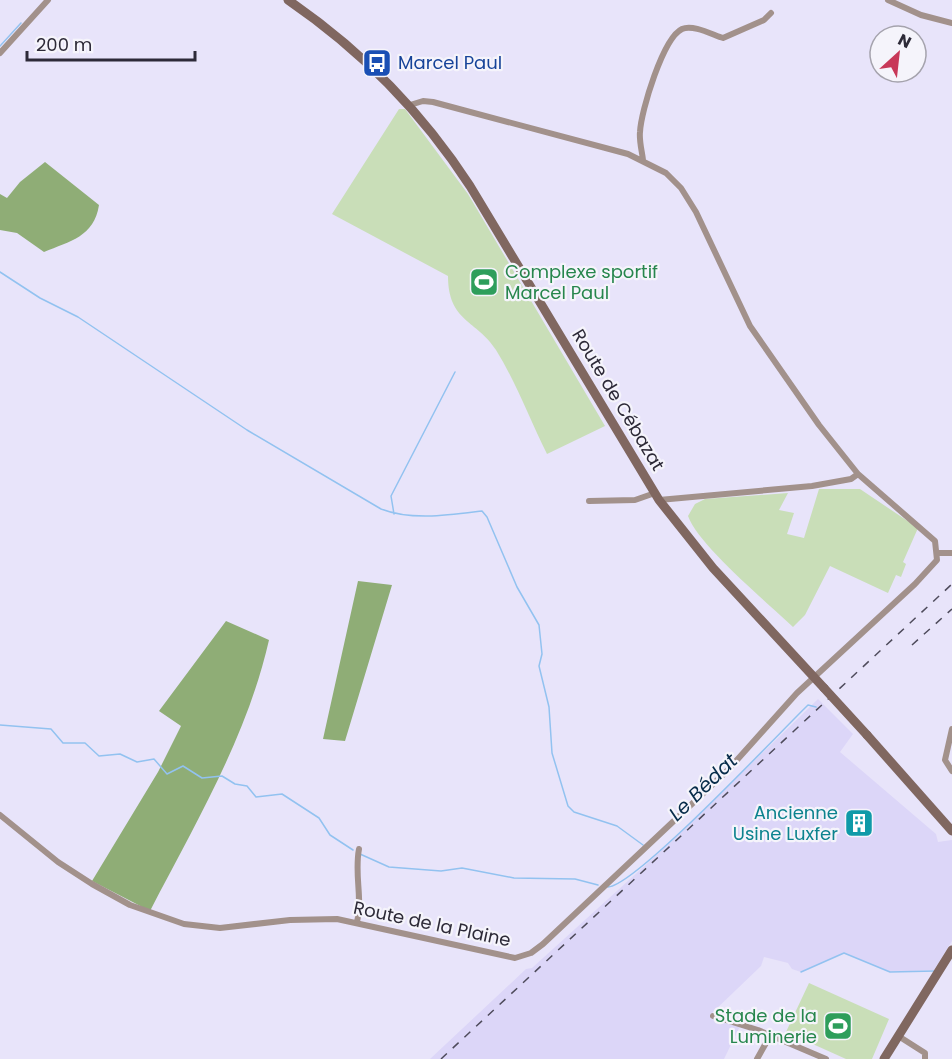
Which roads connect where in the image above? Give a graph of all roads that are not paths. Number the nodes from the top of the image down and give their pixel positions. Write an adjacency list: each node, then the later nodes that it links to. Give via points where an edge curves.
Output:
1 (48, 0): 6 (street)
2 (288, 0): 7 (main road, Route de Cébazat, via 335,34)
3 (888, 0): 5 (street)
4 (771, 13): 8 (street, via 723,38 682,29 656,68 640,131)
5 (952, 23)
6 (0, 52)
7 (410, 105): 8 (street, via 433,102); 10 (main road, Route de Cébazat, via 470,186)
8 (643, 160): 9 (street, via 666,173 686,195 750,326)
9 (858, 474): 10 (street, via 851,479 812,486); 12 (street, via 926,532 935,541)
10 (657, 496): 11 (street); 14 (main road, Route de Cébazat, via 713,568)
11 (589, 501)
12 (938, 553): 13 (street); 14 (street, Route de la Plaine, via 931,568)
13 (952, 553)
14 (814, 677): 18 (main road, Route de Cébazat, bridge); 20 (street, Route de la Plaine, via 728,770 531,954 506,957)
15 (952, 729): 16 (street, via 945,760)
16 (952, 771)
17 (0, 815): 20 (street, Route de la Plaine, via 92,884 163,918 205,928 317,918)
18 (950, 827)
19 (358, 849): 20 (street)
20 (357, 922)
21 (952, 950): 28 (main road)
22 (952, 959): 25 (main road)
23 (713, 1016): 24 (street)
24 (771, 1035): 26 (street); 27 (street)
25 (903, 1039): 29 (main road); 30 (street, via 924,1053)
26 (757, 1059)
27 (826, 1059)
28 (884, 1059)
29 (890, 1059)
30 (926, 1059)

